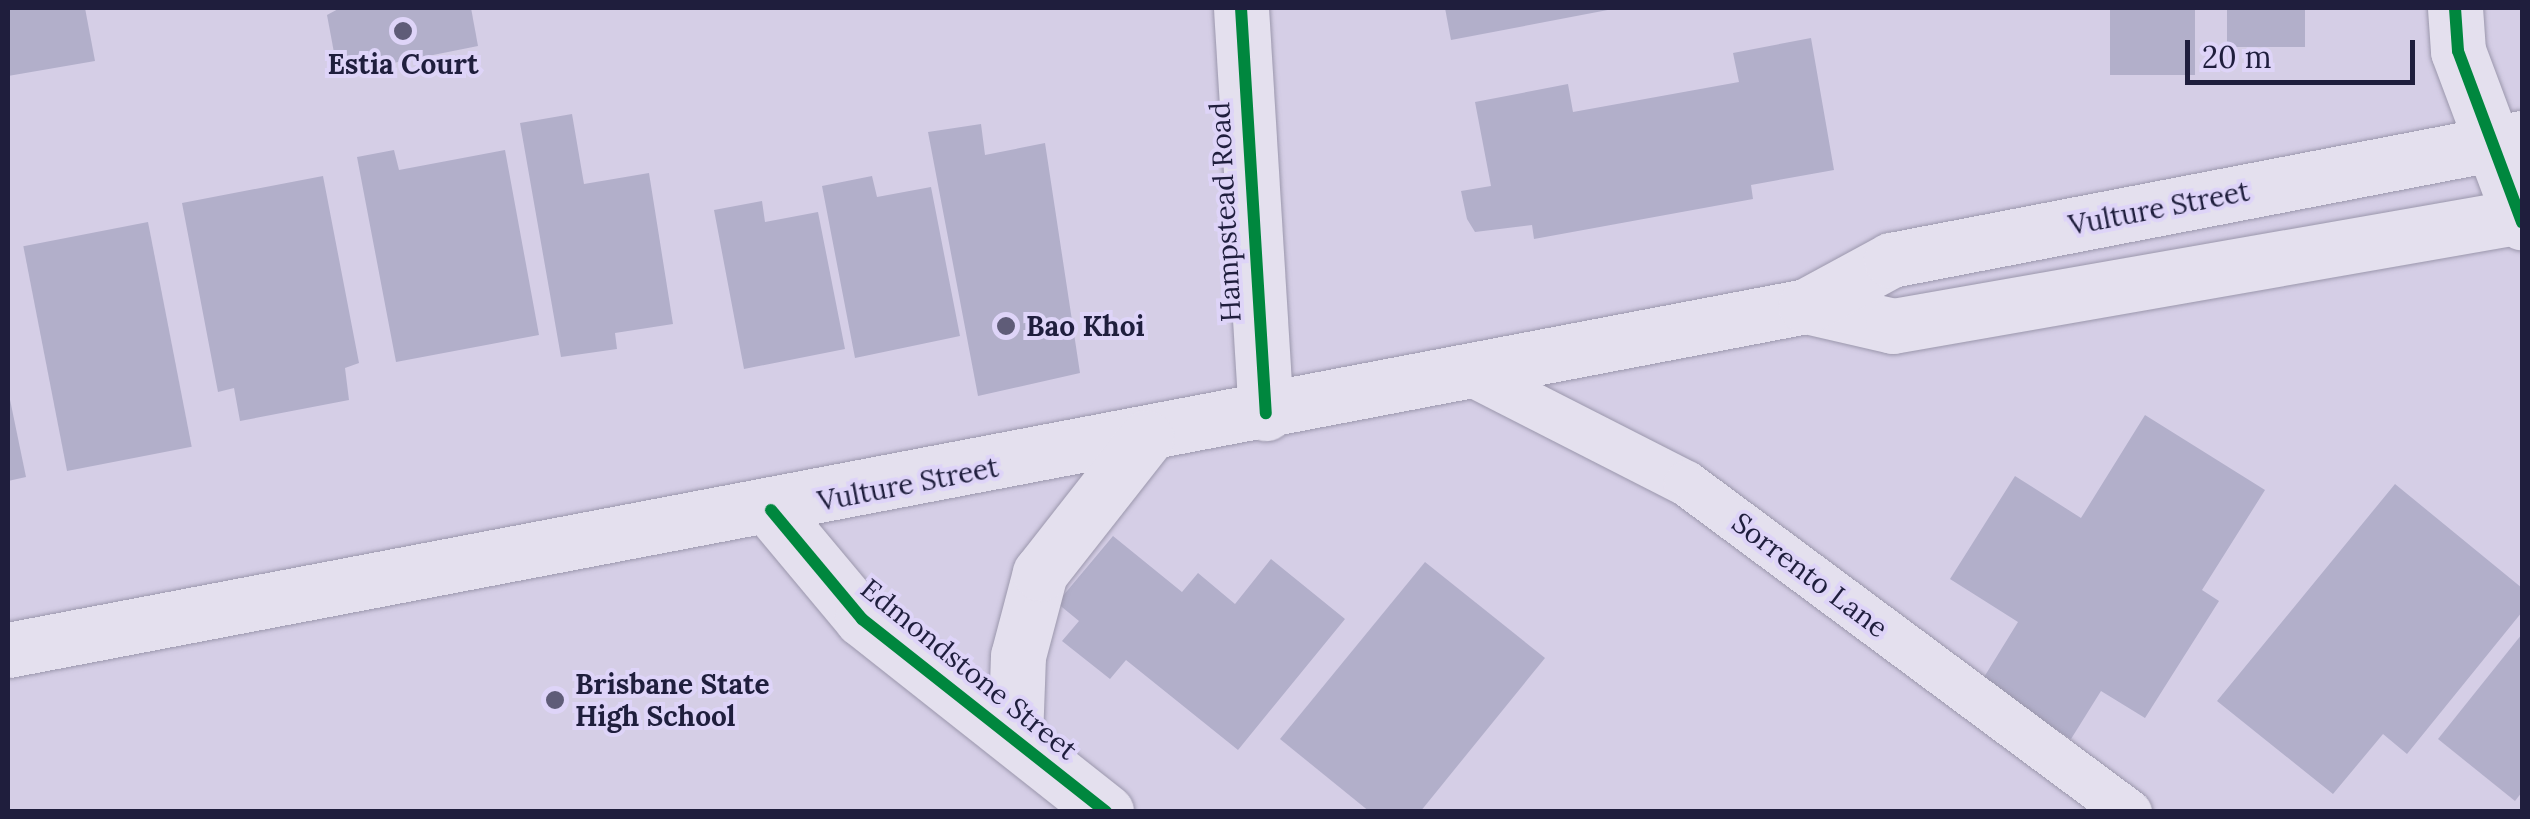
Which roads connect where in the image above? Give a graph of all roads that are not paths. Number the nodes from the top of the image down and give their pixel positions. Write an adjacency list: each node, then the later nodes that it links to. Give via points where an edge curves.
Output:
1 (1241, 8): 7 (main road, Hampstead Road)
2 (2454, 8): 3 (main road, via 2458,52)
3 (2506, 141): 4 (main road); 5 (main road, Vulture Street, via 1891,260)
4 (2521, 218): 5 (main road, Vulture Street, via 1894,326)
5 (1806, 306): 6 (main road, Vulture Street)
6 (1470, 373): 7 (main road, Vulture Street); 13 (lane, Sorrento Lane, via 1686,483)
7 (1266, 413): 8 (main road, Vulture Street)
8 (1146, 438): 9 (main road, Vulture Street); 11 (main road, via 1040,573 1018,656)
9 (771, 510): 10 (main road, Vulture Street); 11 (main road, Edmondstone Street, via 862,619)
10 (8, 650)
11 (1015, 738): 12 (main road, Edmondstone Street)
12 (1106, 812)
13 (2129, 812)

